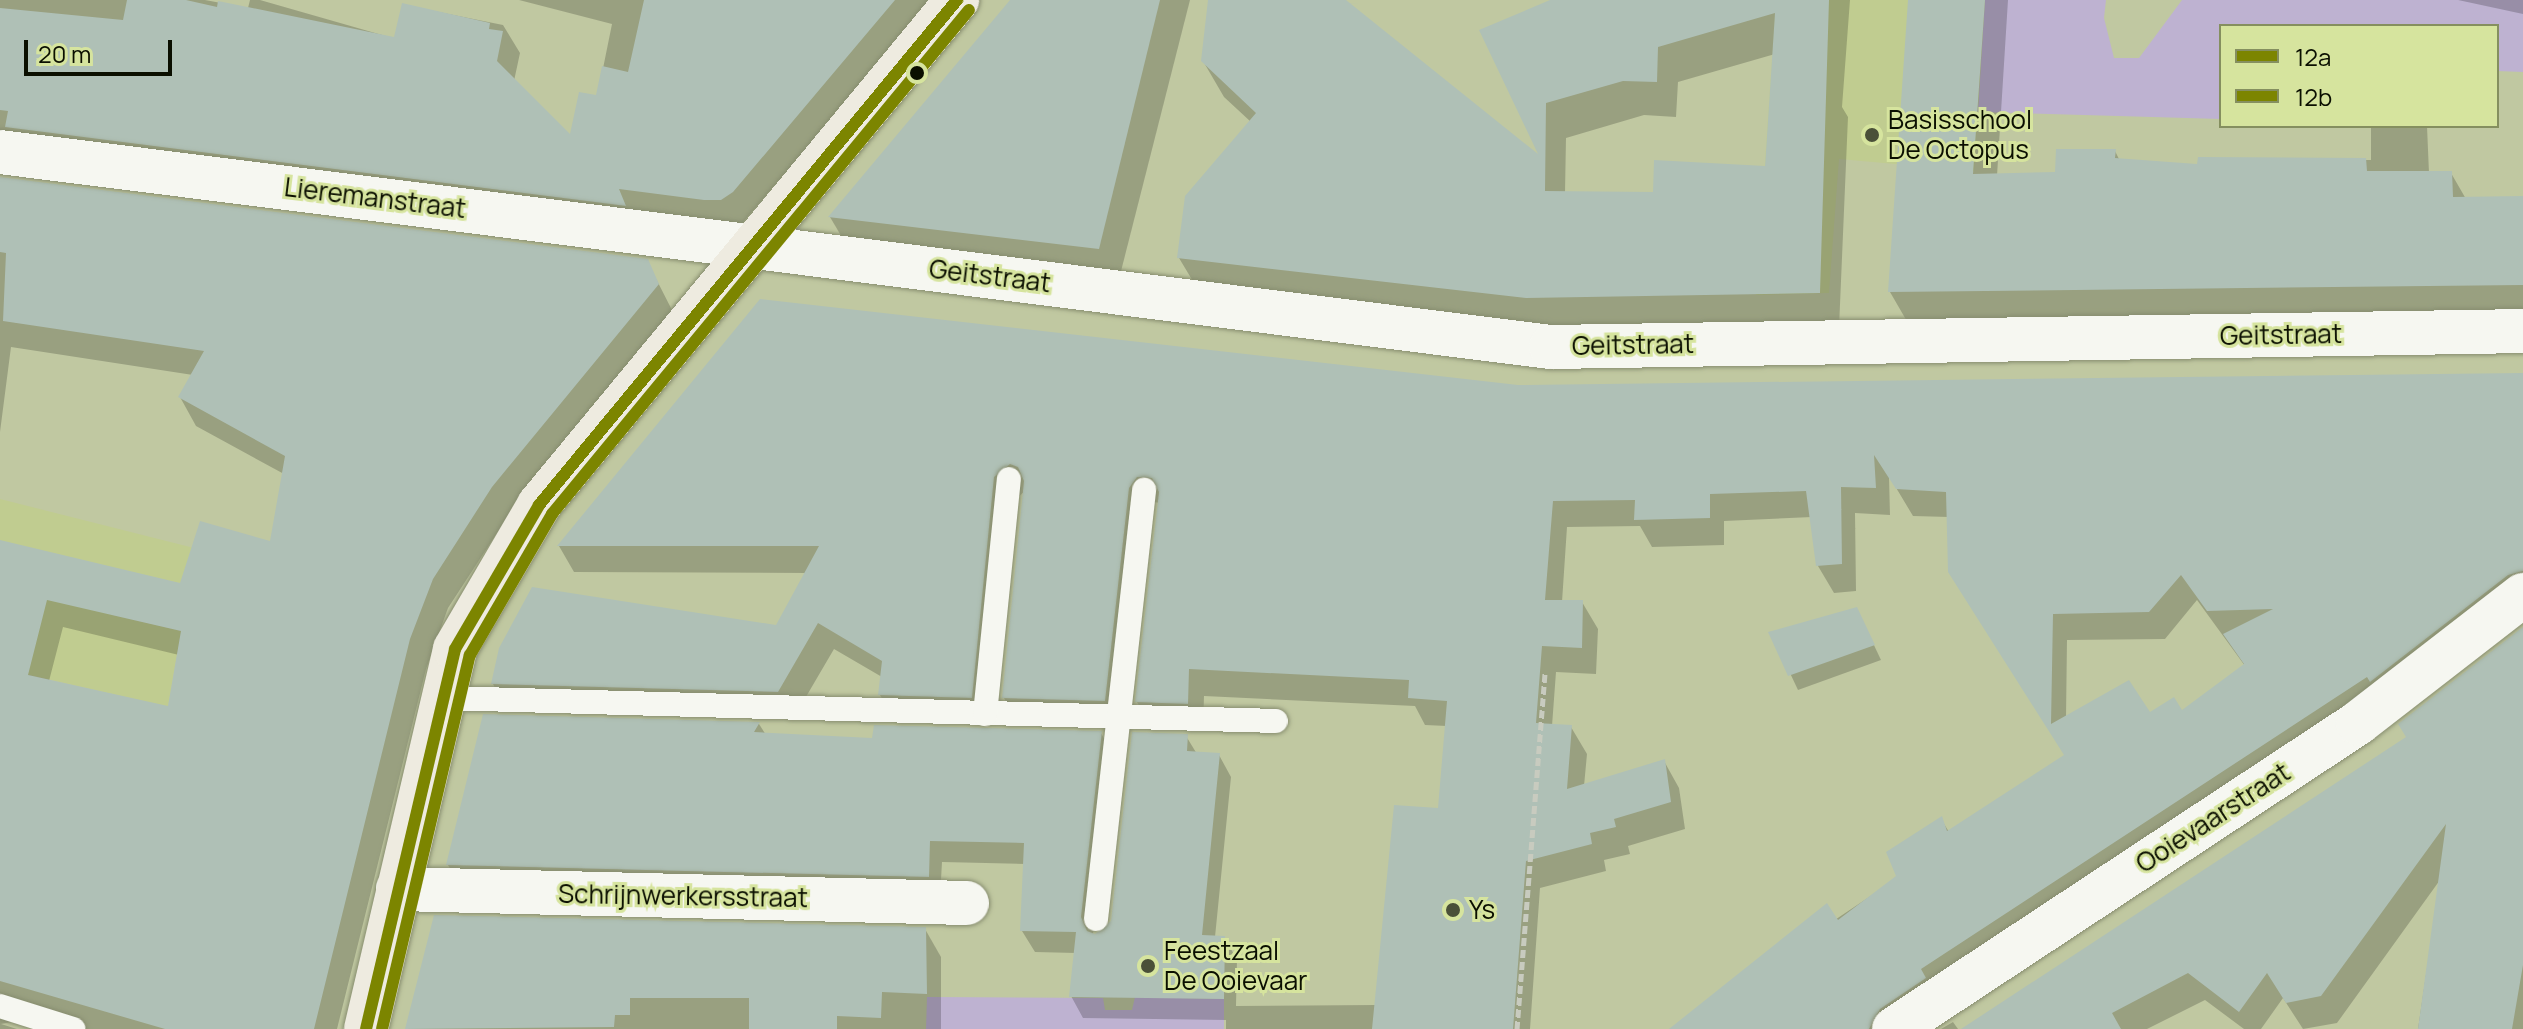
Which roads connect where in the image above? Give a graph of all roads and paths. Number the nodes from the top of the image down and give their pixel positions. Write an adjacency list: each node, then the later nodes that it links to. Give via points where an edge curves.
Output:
1 (957, 0): 3 (street)
2 (0, 152): 3 (street, Lieremanstraat)
3 (749, 246): 4 (street, Geitstraat, via 1551,347); 9 (street, via 539,505 455,649)
4 (2523, 331)
5 (1009, 479): 10 (lane)
6 (1144, 490): 11 (lane)
7 (2523, 595): 20 (street, Ooievaarstraat, via 2358,723)
8 (1545, 673): 19 (path)
9 (444, 698): 10 (lane); 13 (street)
10 (985, 714): 11 (lane)
11 (1120, 717): 12 (lane); 15 (lane)
12 (1276, 721)
13 (398, 889): 14 (street, Schrijnwerkersstraat); 18 (street)
14 (967, 903)
15 (1096, 919)
16 (0, 1006): 17 (lane)
17 (73, 1029)
18 (366, 1029)
19 (1517, 1029)
20 (1894, 1029)

